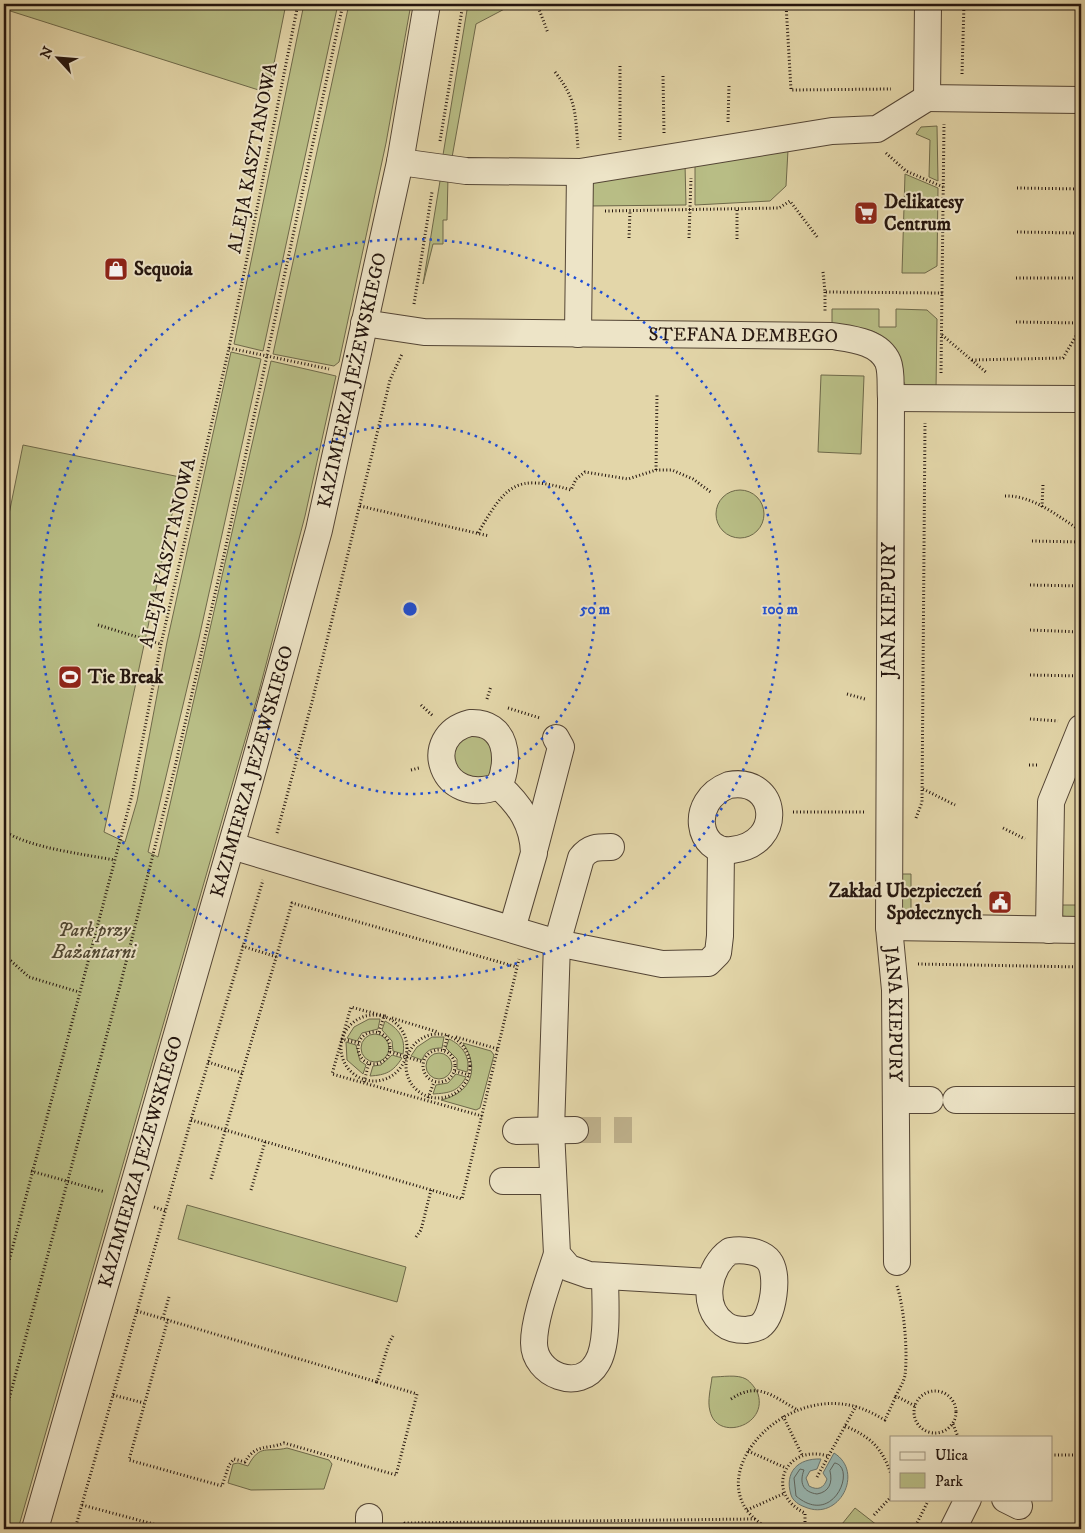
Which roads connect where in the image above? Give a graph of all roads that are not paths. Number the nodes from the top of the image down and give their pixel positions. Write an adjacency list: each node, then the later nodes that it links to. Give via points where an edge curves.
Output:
1 (427, 4): 5 (street, KAZIMIERZA JEŻEWSKIEGO)
2 (928, 4): 3 (street)
3 (944, 99): 4 (street); 6 (street, via 877,129 832,130)
4 (1081, 100)
5 (400, 162): 6 (street, via 466,171); 7 (street, KAZIMIERZA JEŻEWSKIEGO)
6 (580, 172): 8 (street)
7 (364, 323): 8 (street, STEFANA DEMBEGO, via 424,332); 14 (street, KAZIMIERZA JEŻEWSKIEGO, via 319,530)
8 (578, 334): 9 (street, STEFANA DEMBEGO, via 798,335 854,339 878,350 887,361)
9 (890, 398): 10 (street); 18 (street, JANA KIEPURY)
10 (1081, 398)
11 (1081, 728): 20 (street, via 1051,802)
12 (556, 738): 17 (street, via 561,747)
13 (499, 786): 17 (street, via 524,814 532,830)
14 (232, 846): 19 (street); 36 (street, KAZIMIERZA JEŻEWSKIEGO)
15 (610, 847): 22 (street, via 593,848 581,858)
16 (721, 850): 16 (street, via 708,839 701,821 703,808 716,791 733,784 753,788 764,796 770,812 764,833 756,843 739,849); 22 (street, via 720,936 718,952 708,963 662,964)
17 (534, 853): 19 (street)
18 (901, 927): 20 (street); 23 (street, JANA KIEPURY, via 895,990)
19 (512, 928): 22 (street)
20 (1049, 930): 21 (street)
21 (1081, 930)
22 (557, 943): 28 (street)
23 (896, 1100): 24 (street); 32 (street, JANA KIEPURY)
24 (930, 1100)
25 (956, 1100): 26 (street)
26 (1081, 1100)
27 (516, 1130): 28 (street)
28 (563, 1130): 30 (street)
29 (503, 1181): 30 (street)
30 (552, 1181): 31 (street)
31 (557, 1254): 33 (street, via 572,1270); 33 (street, via 534,1342 538,1360 557,1377 587,1374 600,1358)
32 (897, 1262)
33 (605, 1276): 34 (street)
34 (709, 1282)
35 (968, 1500): 37 (street)
36 (35, 1529)
37 (953, 1529)

